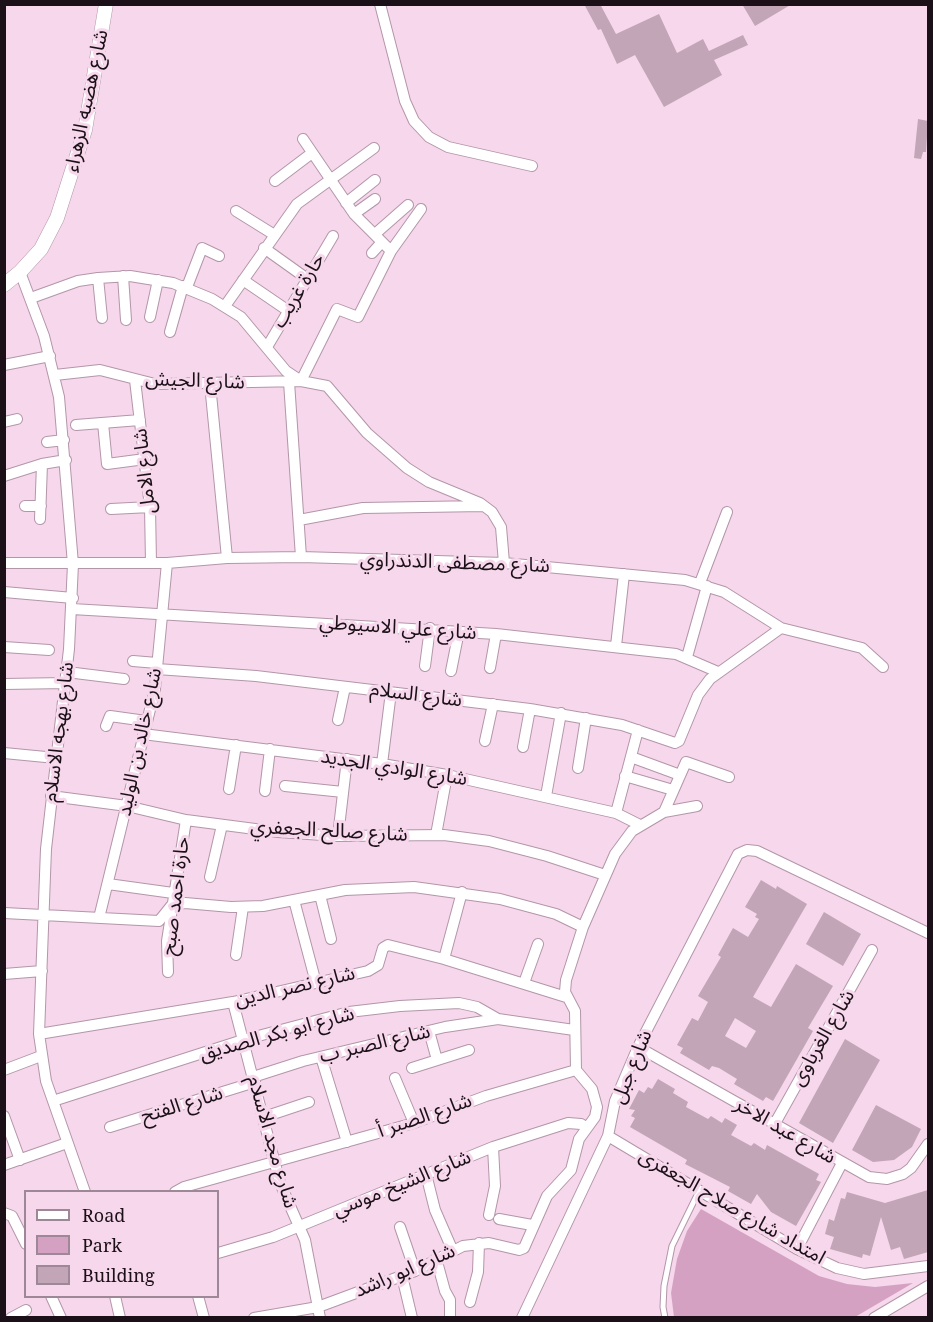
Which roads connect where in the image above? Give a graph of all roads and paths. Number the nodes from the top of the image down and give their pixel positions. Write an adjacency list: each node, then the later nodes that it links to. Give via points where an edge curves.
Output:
1 (106, 4): 23 (street, شارع هضبه الزهراء, via 85,130 69,186 41,249)
2 (380, 4): 6 (street, via 405,101 414,121 429,137 448,147)
3 (303, 140): 5 (street)
4 (374, 148): 9 (street)
5 (312, 153): 8 (street); 9 (street)
6 (532, 166)
7 (375, 180): 11 (street)
8 (275, 181)
9 (329, 181): 11 (street); 16 (street, via 297,204)
10 (375, 199): 15 (street)
11 (346, 203): 15 (street)
12 (408, 205): 18 (street)
13 (421, 209): 20 (street)
14 (236, 210): 16 (street)
15 (354, 214): 18 (street)
16 (273, 234): 19 (street)
17 (333, 236): 26 (street, حارة غريب)
18 (378, 238): 20 (street); 21 (street)
19 (264, 248): 26 (street); 28 (street)
20 (391, 251): 43 (street, via 358,316 337,309)
21 (372, 253)
22 (219, 256): 30 (street, via 202,248)
23 (20, 272): 29 (street, شارع هضبه الزهراء); 31 (street, شارع بهجه الاسلام)
24 (123, 276): 25 (street); 27 (street); 36 (street)
25 (98, 278): 31 (street); 35 (street)
26 (306, 278): 33 (street, حارة غريب)
27 (158, 279): 30 (street); 34 (street)
28 (243, 280): 32 (street); 33 (street)
29 (4, 285)
30 (185, 287): 32 (street); 37 (street)
31 (31, 298): 39 (street, شارع بهجه الاسلام)
32 (225, 306): 38 (street)
33 (287, 310): 38 (street, حارة غريب)
34 (150, 317)
35 (102, 318)
36 (126, 320)
37 (170, 332)
38 (267, 347): 43 (street)
39 (50, 356): 40 (street); 41 (street, شارع بهجه الاسلام)
40 (4, 364)
41 (55, 375): 42 (street, شارع الجيش, via 100,370); 50 (street, شارع بهجه الاسلام)
42 (135, 380): 44 (street, شارع الجيش); 46 (street, شارع الامل)
43 (295, 382): 44 (street, شارع الجيش); 58 (street, via 327,386 367,434 407,468 429,482); 63 (street)
44 (210, 384): 65 (street)
45 (16, 420): 47 (street)
46 (140, 420): 48 (street); 52 (street, شارع الامل)
47 (4, 422)
48 (103, 423): 49 (street); 52 (street, via 107,464)
49 (76, 425)
50 (64, 440): 51 (street); 53 (street, شارع بهجه الاسلام)
51 (47, 442)
52 (145, 459): 59 (street, شارع الامل)
53 (66, 460): 54 (street); 70 (street, شارع بهجه الاسلام)
54 (42, 464): 55 (street); 57 (street)
55 (4, 476)
56 (25, 506): 57 (street)
57 (41, 506): 62 (street)
58 (486, 506): 63 (street, via 363,508); 66 (street, via 501,527)
59 (150, 507): 60 (street); 68 (street, شارع الامل)
60 (111, 509)
61 (727, 512): 72 (street)
62 (40, 519)
63 (299, 519): 64 (street)
64 (301, 557): 65 (street, شارع مصطفى الدندراوي); 66 (street, شارع مصطفى الدندراوي)
65 (227, 558): 69 (street, شارع مصطفى الدندراوي)
66 (504, 562): 71 (street, شارع مصطفى الدندراوي)
67 (4, 563): 70 (street, شارع مصطفى الدندراوي)
68 (151, 563): 69 (street, شارع مصطفى الدندراوي); 70 (street, شارع مصطفى الدندراوي)
69 (167, 563): 75 (street, شارع خالد بن الوليد)
70 (73, 564): 74 (street, شارع بهجه الاسلام)
71 (624, 574): 72 (street, شارع مصطفى الدندراوي); 80 (street)
72 (704, 584): 77 (street, شارع مصطفى الدندراوي, via 740,600); 83 (street)
73 (4, 592): 74 (street, شارع علي الاسيوطي)
74 (72, 603): 75 (street, شارع علي الاسيوطي); 91 (street, شارع بهجه الاسلام)
75 (162, 615): 76 (street, شارع علي الاسيوطي); 85 (street, شارع خالد بن الوليد)
76 (430, 628): 78 (street, شارع علي الاسيوطي); 86 (street)
77 (781, 628): 87 (street, شارع مصطفى الدندراوي, via 862,648); 90 (street)
78 (459, 631): 79 (street, شارع علي الاسيوطي); 89 (street)
79 (496, 634): 80 (street, شارع علي الاسيوطي); 88 (street)
80 (616, 646): 83 (street, شارع علي الاسيوطي)
81 (4, 647): 82 (street)
82 (49, 650)
83 (687, 657): 90 (street, شارع علي الاسيوطي)
84 (133, 661): 85 (street, شارع السلام)
85 (157, 666): 94 (street, شارع السلام); 101 (street, شارع خالد بن الوليد)
86 (425, 666)
87 (883, 667)
88 (490, 668)
89 (452, 671)
90 (718, 672): 103 (street, شارع السلام, via 698,695 680,741 672,743)
91 (67, 677): 92 (street); 93 (street); 111 (street, شارع بهجه الاسلام)
92 (124, 679)
93 (4, 684)
94 (345, 687): 95 (street, شارع السلام); 100 (street)
95 (391, 692): 96 (street, شارع السلام); 113 (street)
96 (493, 704): 97 (street, شارع السلام); 105 (street)
97 (530, 709): 98 (street, شارع السلام); 107 (street)
98 (561, 713): 99 (street, شارع السلام); 125 (street)
99 (586, 718): 103 (street, شارع السلام); 114 (street)
100 (338, 720)
101 (146, 721): 102 (street, via 110,716); 104 (street, شارع خالد بن الوليد)
102 (106, 726)
103 (638, 730): 110 (street)
104 (142, 734): 106 (street, شارع الوادي الجديد); 126 (street, شارع خالد بن الوليد)
105 (484, 741)
106 (236, 745): 108 (street, شارع الوادي الجديد); 120 (street)
107 (523, 747)
108 (270, 749): 112 (street, شارع الوادي الجديد); 122 (street)
109 (4, 753): 111 (street)
110 (631, 757): 115 (street); 117 (street)
111 (56, 758): 124 (street, شارع بهجه الاسلام)
112 (347, 759): 113 (street, شارع الوادي الجديد); 123 (street)
113 (382, 764): 116 (street, شارع الوادي الجديد)
114 (578, 768)
115 (680, 775): 118 (street, via 689,762); 121 (street)
116 (447, 776): 125 (street, شارع الوادي الجديد); 133 (street)
117 (625, 776): 121 (street); 129 (street)
118 (729, 777)
119 (285, 786): 123 (street)
120 (229, 789)
121 (673, 790): 128 (street)
122 (265, 791)
123 (343, 792): 134 (street)
124 (51, 796): 126 (street, شارع صالح الجعفري); 145 (street, شارع بهجه الاسلام)
125 (546, 796): 129 (street, شارع الوادي الجديد)
126 (127, 806): 130 (street, شارع صالح الجعفري); 137 (street, شارع خالد بن الوليد)
127 (697, 806): 128 (street)
128 (664, 812): 132 (street)
129 (616, 813): 132 (street, شارع الوادي الجديد)
130 (186, 820): 131 (street, شارع صالح الجعفري); 139 (street, حارة احمد صبح)
131 (222, 825): 134 (street, شارع صالح الجعفري); 136 (street)
132 (640, 825): 135 (street, via 618,847)
133 (436, 835): 134 (street, شارع صالح الجعفري); 135 (street, شارع صالح الجعفري, via 489,841)
134 (338, 836)
135 (605, 876): 147 (street)
136 (210, 878)
137 (108, 884): 139 (street); 146 (street, شارع خالد بن الوليد)
138 (462, 892): 140 (street, via 365,887); 147 (street, via 548,911); 153 (street)
139 (173, 893): 142 (street, حارة احمد صبح)
140 (320, 895): 141 (street); 149 (street)
141 (294, 900): 143 (street); 157 (street)
142 (171, 906): 143 (street, via 185,903); 146 (street, via 159,921); 155 (street, حارة احمد صبح, via 166,941)
143 (243, 907): 152 (street)
144 (4, 913): 145 (street)
145 (43, 915): 146 (street); 154 (street, شارع بهجه الاسلام)
146 (99, 918)
147 (583, 927): 159 (street, via 566,980)
148 (928, 933): 166 (street, شارع جبل, via 758,851 747,850 738,854)
149 (331, 939)
150 (538, 944): 158 (street)
151 (872, 951): 181 (street, شارع الغرباوى)
152 (236, 955)
153 (444, 959): 157 (street, شارع نصر الدين, via 388,945 373,968); 158 (street, شارع نصر الدين)
154 (42, 972): 156 (street); 164 (street, شارع بهجه الاسلام)
155 (168, 972)
156 (4, 974)
157 (316, 983): 160 (street, شارع نصر الدين)
158 (524, 983): 159 (street, شارع نصر الدين)
159 (566, 997): 162 (street, via 574,1008)
160 (232, 1002): 164 (street, شارع نصر الدين); 165 (street, شارع مجد الاسلام)
161 (498, 1019): 162 (street, شارع ابو بكر الصديق); 163 (street, شارع الصبر ب); 165 (street, شارع ابو بكر الصديق, via 469,1005 400,1006 320,1018)
162 (574, 1030): 173 (street)
163 (429, 1032): 169 (street, شارع الصبر ب); 170 (street)
164 (39, 1034): 168 (street, شارع بهجه الاسلام)
165 (243, 1040): 175 (street, شارع مجد الاسلام); 176 (street, شارع ابو بكر الصديق)
166 (638, 1047): 181 (street, شارع عبد الاخر); 184 (street, شارع جبل, via 615,1101)
167 (469, 1050): 170 (street)
168 (41, 1056): 172 (street); 176 (street, شارع بهجه الاسلام)
169 (321, 1057): 175 (street, شارع الصبر ب); 185 (street)
170 (437, 1060): 171 (street)
171 (412, 1068)
172 (4, 1070)
173 (576, 1070): 180 (street, شارع الصبر أ, via 486,1096); 183 (street, via 596,1098 595,1116)
174 (394, 1078): 180 (street)
175 (254, 1079): 179 (street, شارع مجد الاسلام); 182 (street, شارع الفتح)
176 (53, 1101): 186 (street, شارع بهجه الاسلام)
177 (309, 1102): 179 (street)
178 (4, 1116): 189 (street)
179 (264, 1117): 190 (street, شارع مجد الاسلام)
180 (414, 1123): 185 (street, شارع الصبر أ)
181 (774, 1125): 191 (street, شارع عبد الاخر)
182 (110, 1127)
183 (587, 1128): 188 (street, شارع الشيخ موسي, via 568,1123); 198 (street, via 576,1147 571,1170 547,1196)
184 (608, 1136): 196 (street, امتداد شارع صلاح الجعفرى); 224 (street, شارع جبل)
185 (346, 1142): 190 (street, شارع الصبر أ)
186 (67, 1143): 189 (street); 194 (street, شارع بهجه الاسلام)
187 (928, 1144): 191 (street, شارع عبد الاخر, via 903,1174 887,1179 869,1177)
188 (492, 1148): 193 (street, شارع الشيخ موسي); 198 (street, via 494,1217)
189 (20, 1160): 192 (street)
190 (274, 1161): 195 (street, شارع الصبر أ); 199 (street, شارع مجد الاسلام)
191 (842, 1163): 204 (street)
192 (4, 1165)
193 (426, 1174): 199 (street, شارع الشيخ موسي); 203 (street, via 435,1210)
194 (85, 1190)
195 (178, 1190)
196 (700, 1190): 204 (street, امتداد شارع صلاح الجعفرى); 225 (lane, via 672,1246 664,1286)
197 (8, 1215): 201 (street)
198 (532, 1225): 202 (street, شارع ابو راشد, via 522,1250)
199 (298, 1227): 205 (street, شارع الشيخ موسي); 216 (street, شارع مجد الاسلام, via 305,1240)
200 (400, 1227): 208 (street)
201 (24, 1241)
202 (479, 1243): 203 (street, شارع ابو راشد); 214 (street, via 478,1272)
203 (452, 1249): 206 (street, شارع ابو راشد)
204 (797, 1249): 207 (street, امتداد شارع صلاح الجعفرى, via 837,1268 864,1274)
205 (219, 1253)
206 (436, 1258): 208 (street, شارع ابو راشد); 223 (street, via 450,1300)
207 (928, 1266)
208 (415, 1271): 209 (street, شارع ابو راشد)
209 (402, 1276): 216 (street, شارع ابو راشد); 222 (street)
210 (928, 1286): 226 (street)
211 (52, 1298): 218 (street)
212 (115, 1298): 219 (street)
213 (199, 1298): 220 (street)
214 (470, 1302)
215 (26, 1310): 217 (street)
216 (319, 1312): 221 (street, شارع ابو راشد)
217 (11, 1317)
218 (61, 1317)
219 (120, 1317)
220 (204, 1317)
221 (254, 1317)
222 (412, 1317)
223 (450, 1317)
224 (522, 1317)
225 (665, 1317)
226 (874, 1317)

